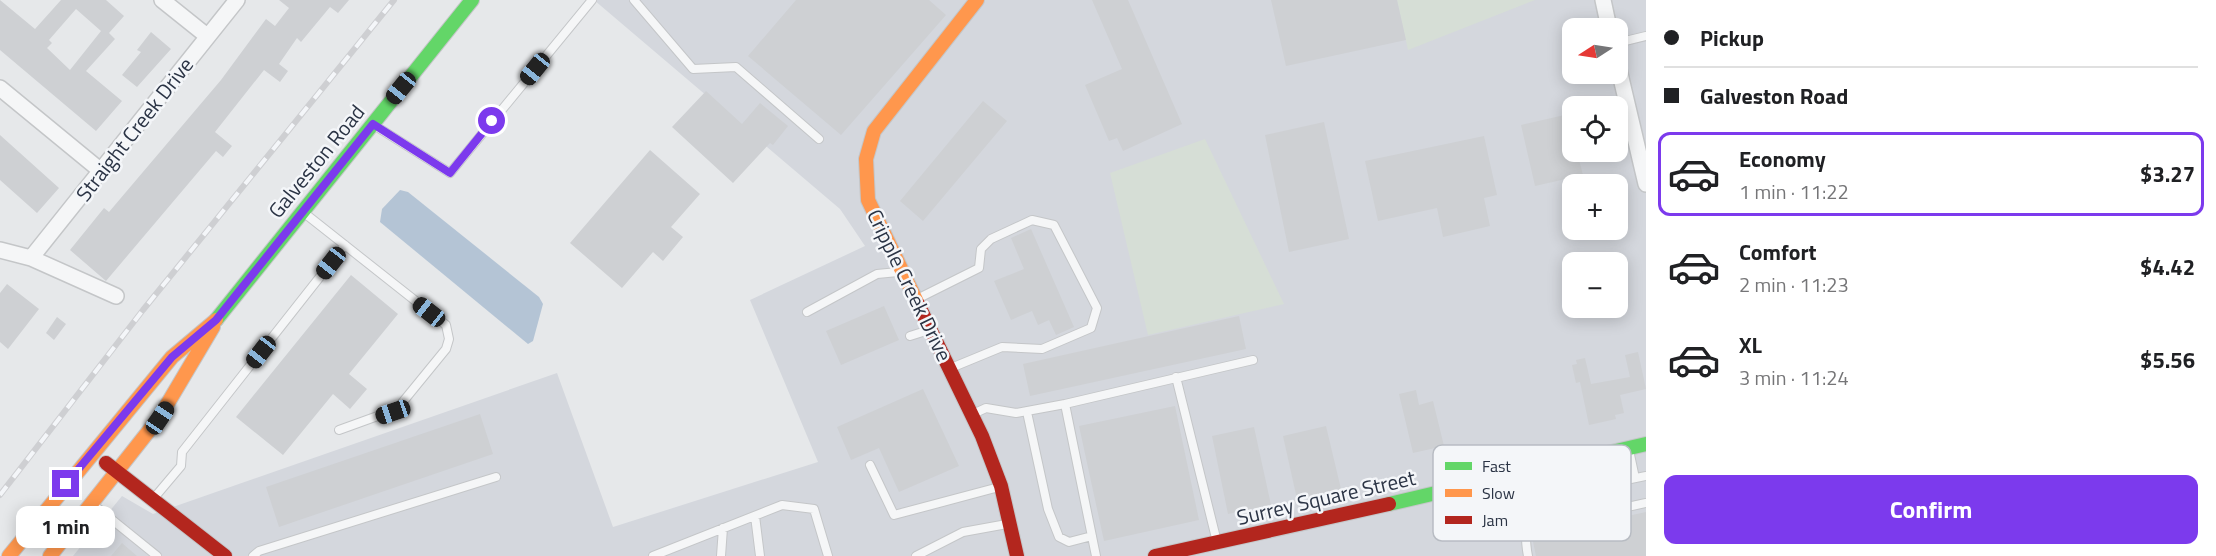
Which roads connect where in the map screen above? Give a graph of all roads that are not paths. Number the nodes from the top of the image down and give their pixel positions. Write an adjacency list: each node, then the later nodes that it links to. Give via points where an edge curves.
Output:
1 (162, 0): 9 (street)
2 (237, 0): 9 (street, Straight Creek Drive)
3 (472, 0): 14 (street, Galveston Road)
4 (592, 0): 14 (lane, via 450,173)
5 (634, 0): 15 (lane, via 693,69 736,67)
6 (1603, 0): 8 (street)
7 (974, 1): 22 (street, Cripple Creek Drive, via 874,131 866,159 868,200)
8 (1607, 18)
9 (207, 36): 16 (street, Straight Creek Drive)
10 (1646, 36): 11 (lane)
11 (1628, 41)
12 (1622, 84): 17 (street)
13 (0, 88): 16 (street)
14 (373, 124): 18 (street, Galveston Road)
15 (819, 139)
16 (101, 171): 21 (street, Straight Creek Drive)
17 (1646, 184)
18 (302, 212): 19 (lane); 26 (street, Galveston Road)
19 (345, 246): 35 (lane, via 446,325 449,339 446,349 397,409); 48 (lane, via 182,452 181,466)
20 (0, 250): 21 (street)
21 (31, 258): 23 (street)
22 (903, 272): 24 (street, Cripple Creek Drive); 25 (lane, via 877,274)
23 (116, 296)
24 (916, 299): 27 (street, Cripple Creek Drive); 30 (lane, via 979,268 981,249 991,239 1032,220 1054,225 1097,308 1090,328 1042,349 1002,347)
25 (807, 312)
26 (216, 320): 38 (street, Galveston Road, via 172,357); 41 (street, Galveston Road, via 194,367 160,418)
27 (930, 329): 28 (lane); 30 (street, Cripple Creek Drive)
28 (910, 336)
29 (1253, 360): 31 (lane)
30 (950, 368): 34 (street, Cripple Creek Drive)
31 (1176, 377): 32 (lane); 57 (lane)
32 (1065, 404): 33 (lane); 55 (lane)
33 (1027, 412): 34 (lane, via 987,408); 55 (lane, via 1048,509 1059,537 1069,542)
34 (972, 415): 46 (street, Cripple Creek Drive)
35 (339, 430)
36 (1646, 444): 37 (street, Surrey Square Street)
37 (1631, 447)
38 (92, 451): 41 (street); 59 (street, Galveston Road)
39 (1631, 461): 44 (lane)
40 (870, 465): 46 (lane, via 894,514)
41 (117, 471): 48 (street); 49 (street, Galveston Road)
42 (1646, 476): 44 (lane)
43 (496, 477): 63 (lane)
44 (1635, 478): 45 (lane)
45 (1631, 479)
46 (1001, 486): 53 (street, Cripple Creek Drive)
47 (1433, 493): 57 (street, Surrey Square Street)
48 (153, 499): 62 (street)
49 (92, 503): 60 (street, Galveston Road); 61 (lane)
50 (1646, 503): 51 (lane)
51 (1631, 506)
52 (755, 516): 54 (lane); 66 (lane); 67 (lane, via 782,505 814,509)
53 (1011, 523): 68 (lane, via 963,532); 69 (street, Cripple Creek Drive)
54 (723, 528): 64 (lane); 65 (lane)
55 (1092, 536): 70 (lane)
56 (1526, 541): 72 (lane)
57 (1218, 544): 58 (street, Surrey Square Street)
58 (1190, 553): 71 (street, Surrey Square Street)
59 (9, 556)
60 (50, 556)
61 (157, 556)
62 (225, 556)
63 (253, 556)
64 (653, 556)
65 (721, 556)
66 (760, 556)
67 (828, 556)
68 (916, 556)
69 (1017, 556)
70 (1096, 556)
71 (1155, 556)
72 (1528, 556)

